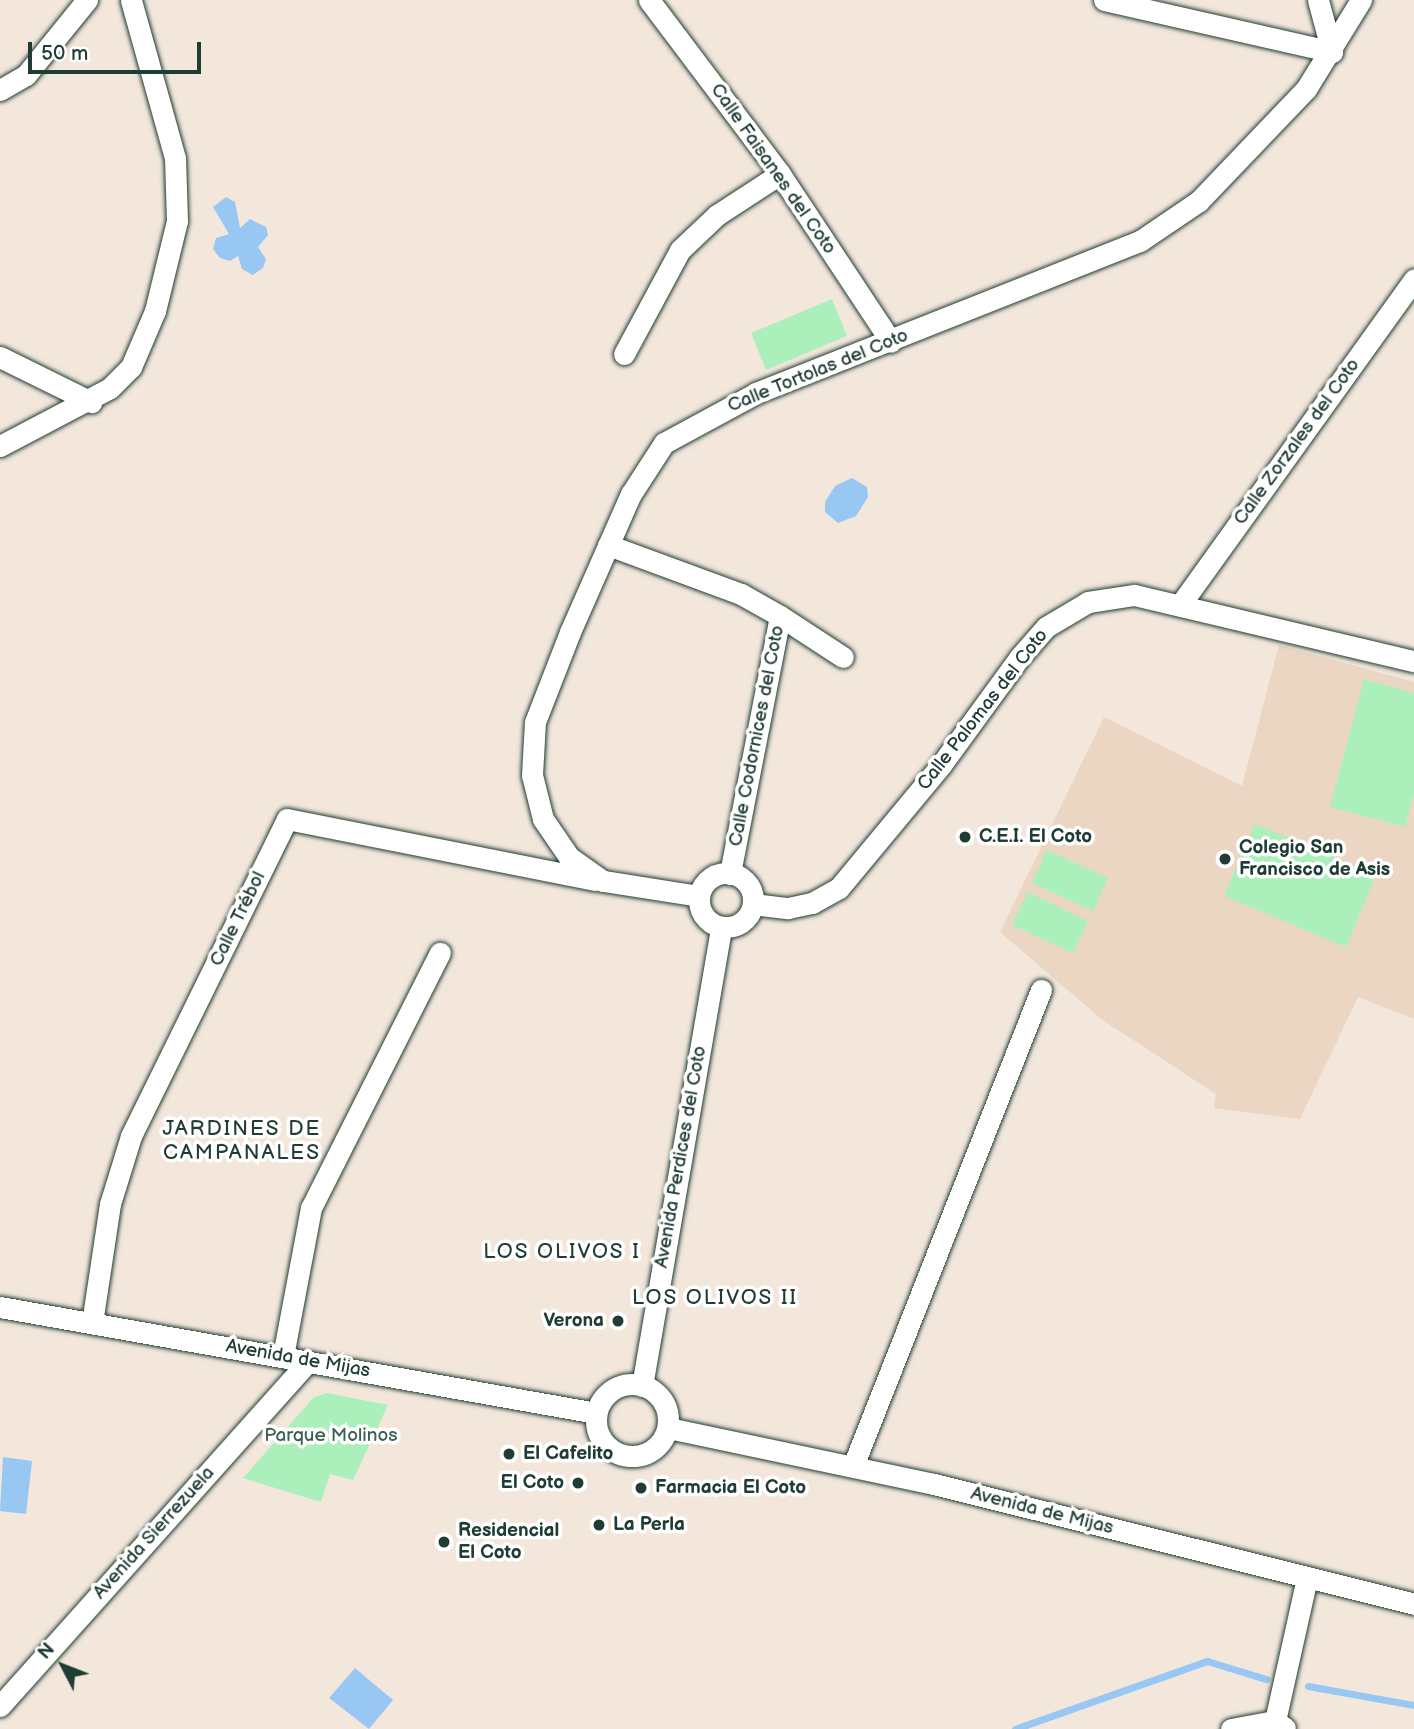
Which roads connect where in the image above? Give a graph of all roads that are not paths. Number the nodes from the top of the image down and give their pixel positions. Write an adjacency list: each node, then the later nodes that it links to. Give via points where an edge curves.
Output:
1 (88, 0): 8 (street, via 26,75)
2 (131, 0): 14 (street, via 175,158 177,221 146,334 131,367)
3 (649, 0): 9 (street, Calle Faisanes del Coto)
4 (1104, 0): 7 (street)
5 (1318, 0): 7 (street)
6 (1361, 0): 7 (street, Calle Tortolas del Coto)
7 (1332, 52): 11 (street, Calle Tortolas del Coto, via 1306,89 1199,201 1140,241)
8 (0, 90)
9 (780, 174): 11 (street, Calle Faisanes del Coto); 12 (street, via 717,215 680,250)
10 (1414, 279): 17 (street, Calle Zorzales del Coto)
11 (891, 342): 16 (street, Calle Tortolas del Coto, via 756,393 664,443 631,494)
12 (624, 354)
13 (0, 357): 14 (street)
14 (91, 402): 15 (street)
15 (0, 446)
16 (608, 545): 18 (street, Calle Codornices del Coto, via 741,594); 22 (street, Calle Tortolas del Coto, via 535,722 532,775 543,820 569,857)
17 (1180, 605): 20 (street, Calle Palomas del Coto); 24 (street, Calle Palomas del Coto, via 1134,595 1088,602 1064,614 1019,658 941,765 839,888 812,903 788,908)
18 (780, 617): 19 (street); 21 (street, Calle Codornices del Coto)
19 (843, 657)
20 (1414, 662)
21 (730, 874): 23 (street, via 708,880); 24 (street, via 749,886)
22 (603, 881): 23 (street, Calle Tortolas del Coto); 29 (street, Calle Trébol, via 287,819 131,1136 110,1204)
23 (699, 896): 25 (street, via 701,913)
24 (753, 904): 25 (street, via 746,920)
25 (721, 927): 32 (street, Avenida Perdices del Coto)
26 (440, 953): 30 (street, via 311,1208)
27 (1041, 990): 35 (street)
28 (0, 1307): 29 (street, Avenida de Mijas)
29 (92, 1322): 30 (street, Avenida de Mijas)
30 (283, 1356): 31 (street, Avenida de Mijas)
31 (307, 1361): 33 (street, Avenida de Mijas); 38 (street, Avenida Sierrezuela)
32 (642, 1386): 33 (street, via 633,1383 612,1390); 34 (street, via 660,1396 667,1407)
33 (596, 1413): 34 (street, via 600,1438 615,1453 629,1457 655,1449)
34 (668, 1429): 35 (street, Avenida de Mijas)
35 (853, 1466): 36 (street, Avenida de Mijas)
36 (1307, 1578): 37 (street, Avenida de Mijas); 39 (street)
37 (1414, 1604)
38 (0, 1706)
39 (1280, 1725): 40 (street)
40 (1231, 1729)

